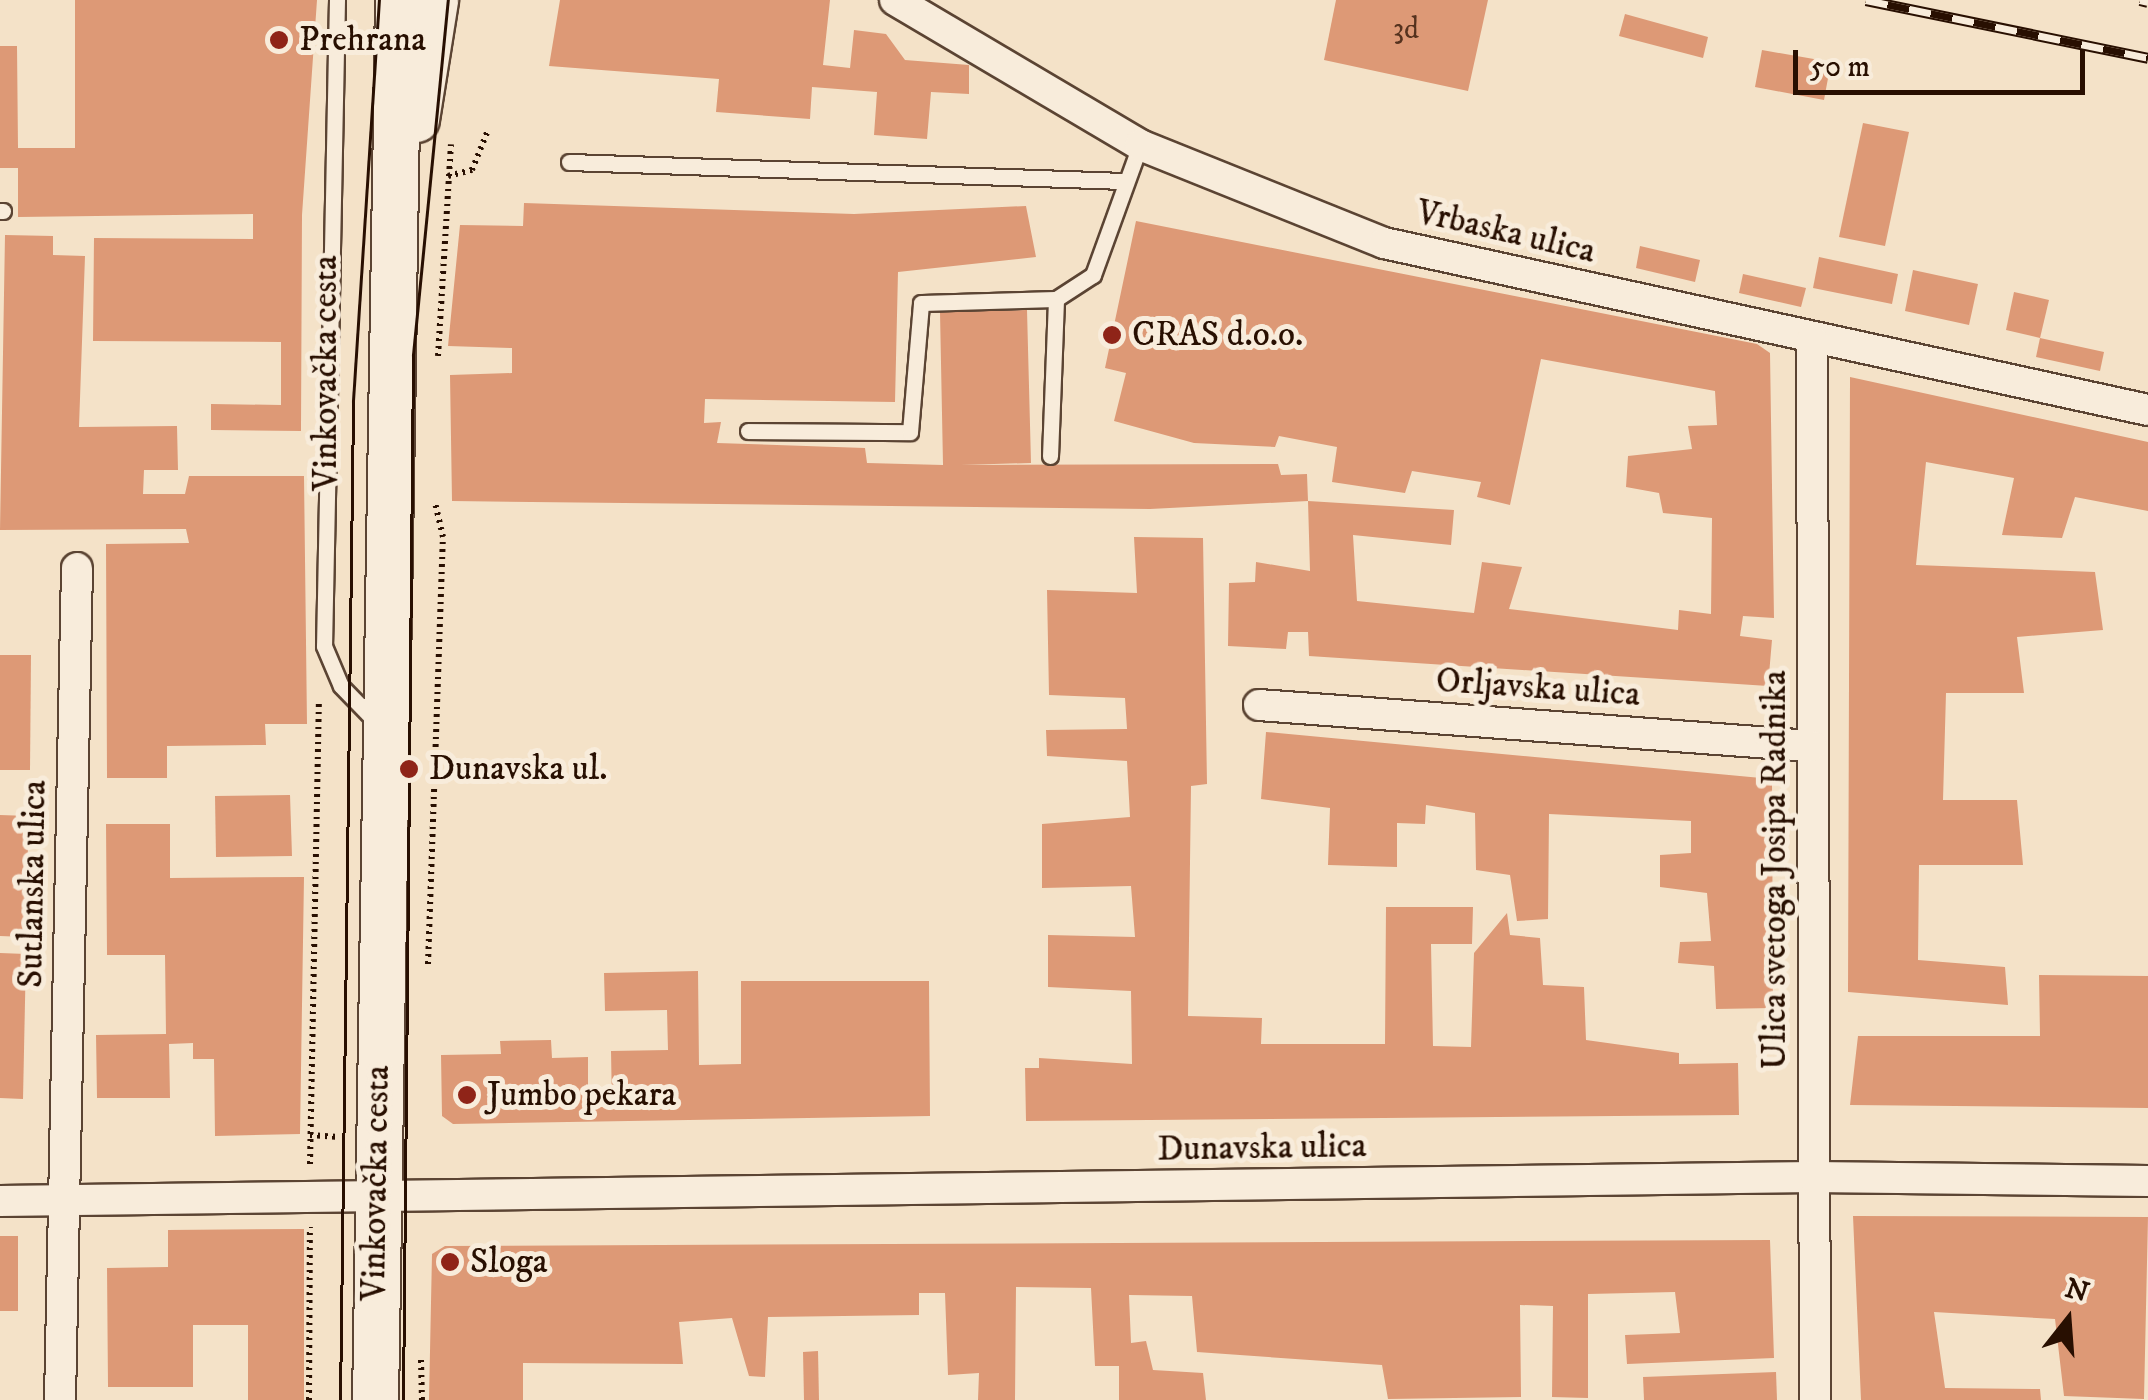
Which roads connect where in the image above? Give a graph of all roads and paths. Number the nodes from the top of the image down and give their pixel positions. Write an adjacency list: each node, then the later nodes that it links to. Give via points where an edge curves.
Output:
1 (337, 0): 17 (lane, Vinkovačka cesta)
2 (398, 0): 10 (main road, Vinkovačka cesta)
3 (434, 0): 10 (main road, Vinkovačka cesta)
4 (894, 0): 6 (street, Vrbaska ulica)
5 (488, 130): 8 (path, via 472,170)
6 (1140, 145): 9 (lane); 12 (street, Vrbaska ulica, via 1384,243)
7 (569, 162): 9 (lane)
8 (448, 176)
9 (1124, 181): 11 (lane, via 1093,275)
10 (396, 219): 19 (main road, Vinkovačka cesta)
11 (1056, 299): 14 (lane, via 921,303 910,432); 15 (lane)
12 (1812, 340): 13 (street, Vrbaska ulica); 20 (street, Ulica svetoga Josipa Radnika)
13 (2148, 410)
14 (748, 432)
15 (1050, 456)
16 (76, 568): 26 (street, Sutlanska ulica)
17 (324, 646): 19 (lane, Vinkovačka cesta, via 352,702); 23 (path)
18 (1259, 704): 20 (street, Orljavska ulica)
19 (381, 726): 24 (main road, Vinkovačka cesta)
20 (1811, 746): 21 (street, Ulica svetoga Josipa Radnika)
21 (1813, 1177): 22 (street, Dunavska ulica); 24 (street, Dunavska ulica); 30 (street, Ulica svetoga Josipa Radnika)
22 (2148, 1181)
23 (310, 1197): 24 (street); 26 (street); 28 (path)
24 (376, 1197): 29 (main road, Vinkovačka cesta)
25 (0, 1201): 26 (street)
26 (64, 1202): 27 (street, Sutlanska ulica)
27 (60, 1400)
28 (309, 1400)
29 (375, 1400)
30 (1816, 1400)

